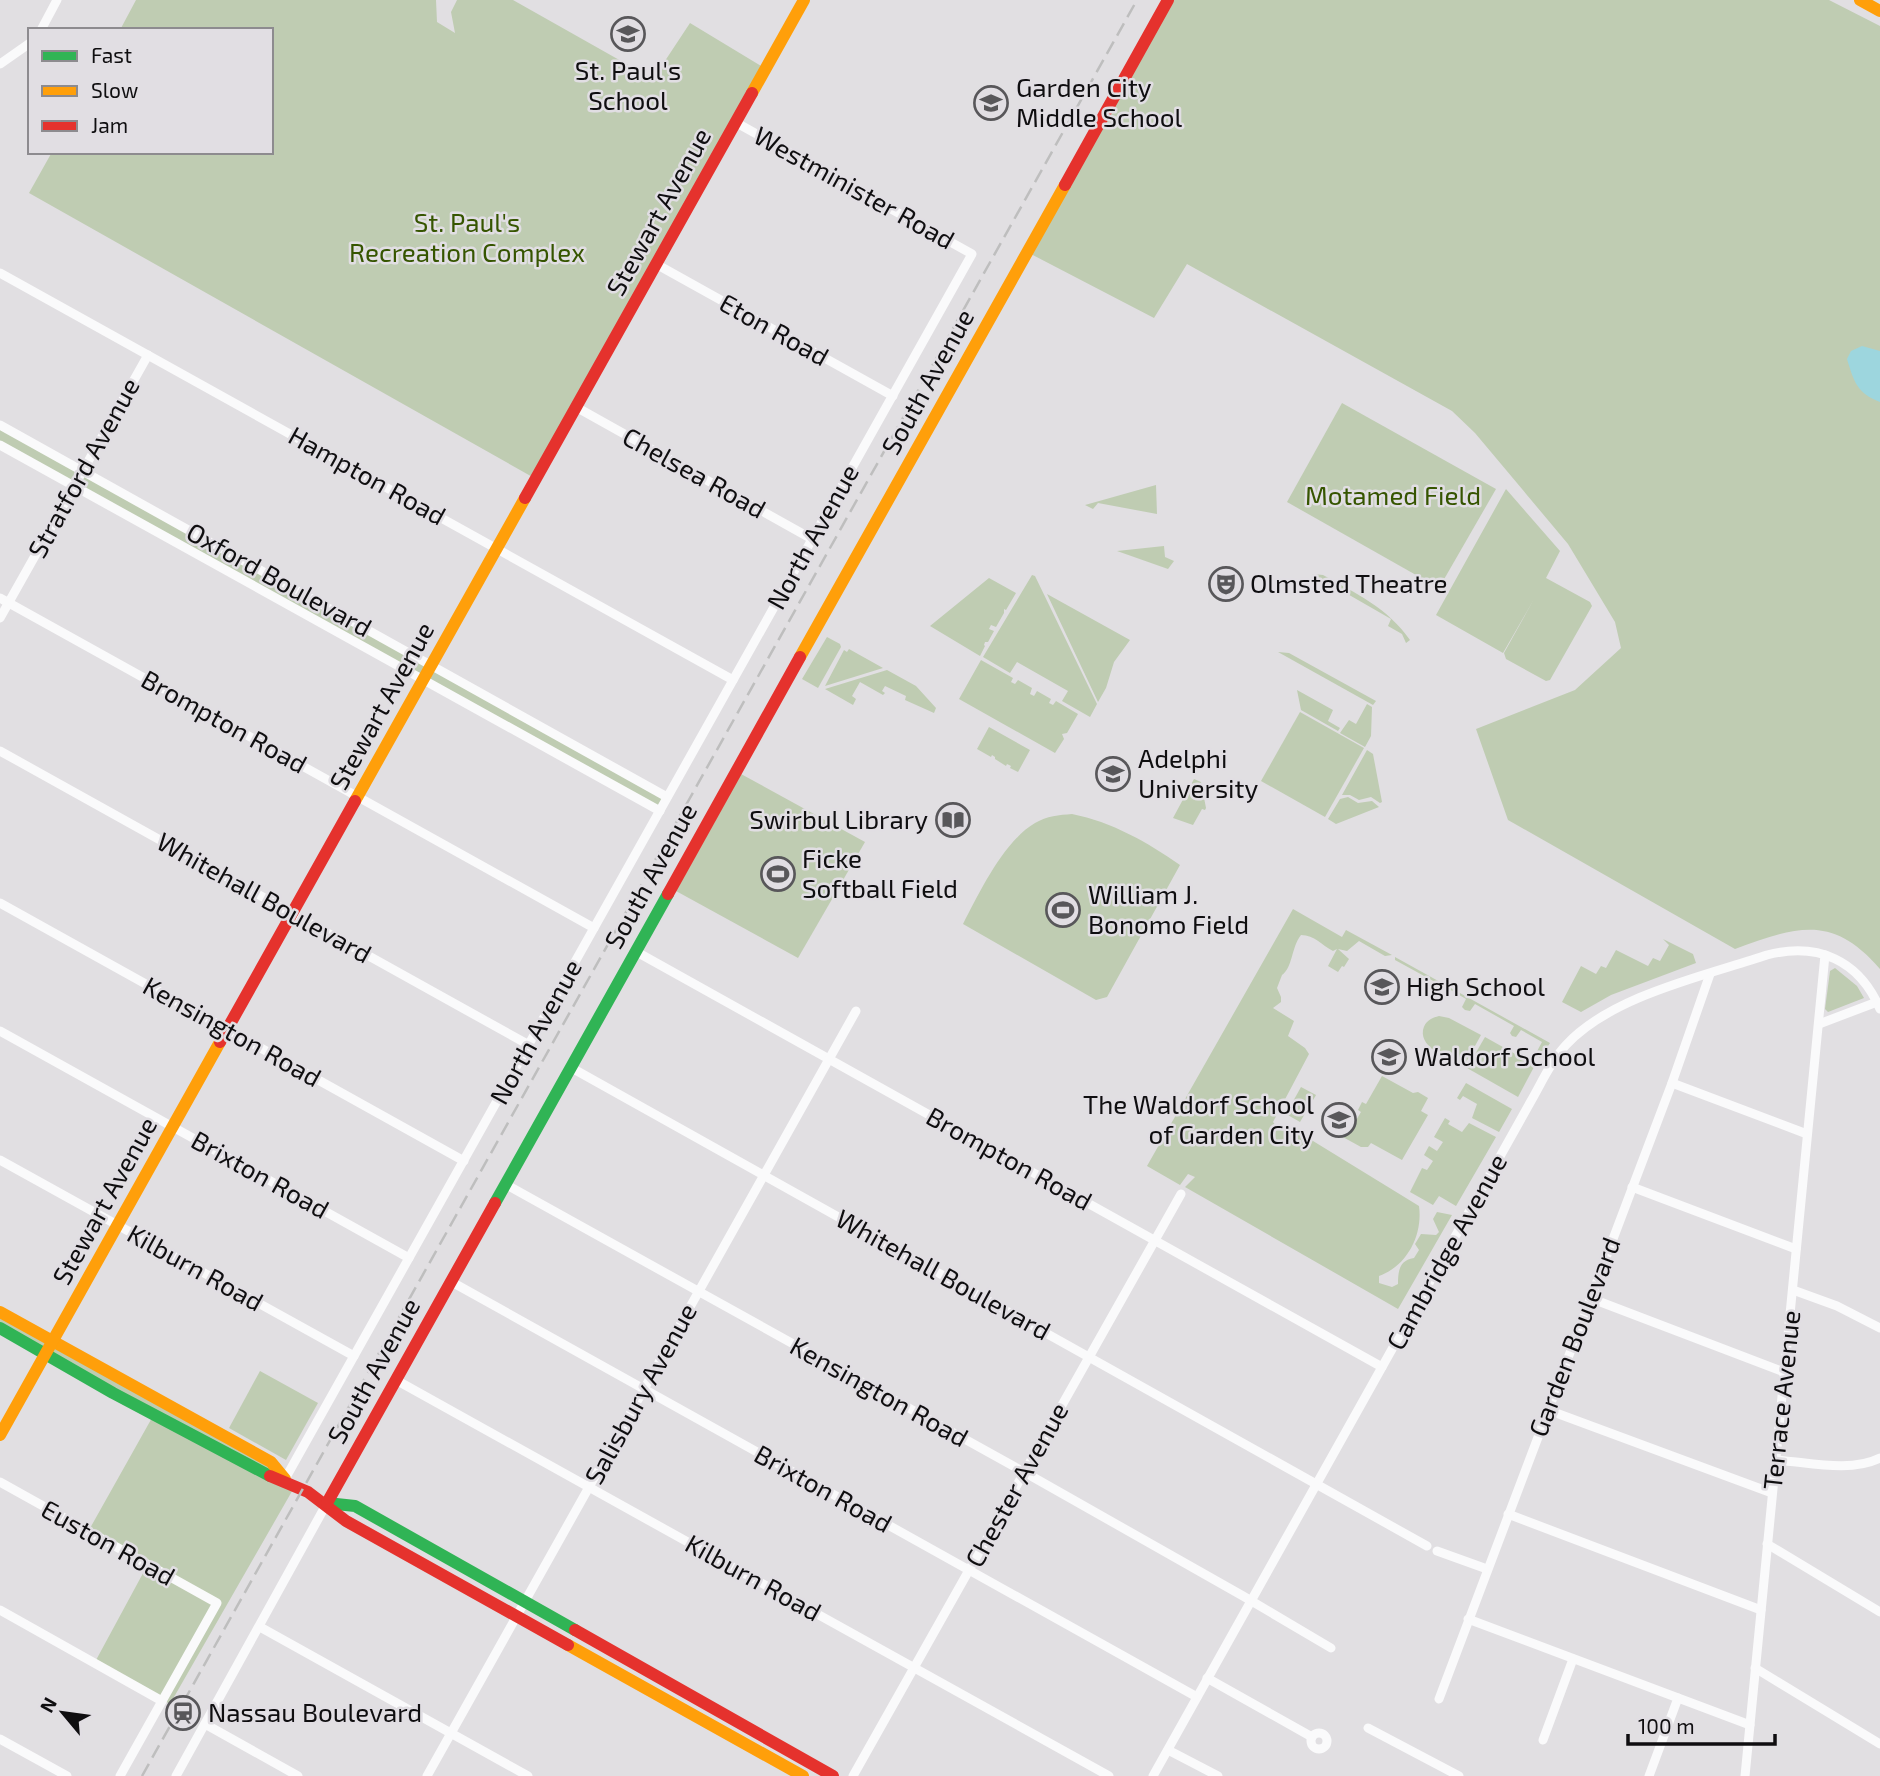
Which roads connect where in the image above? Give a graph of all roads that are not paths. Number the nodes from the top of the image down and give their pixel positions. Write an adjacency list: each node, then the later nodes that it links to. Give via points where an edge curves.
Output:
1 (57, 0): 6 (street)
2 (804, 0): 9 (main road, Stewart Avenue)
3 (1168, 0): 40 (main road, South Avenue)
4 (1860, 0): 5 (main road)
5 (1880, 10)
6 (42, 28)
7 (28, 44): 8 (street)
8 (0, 64)
9 (735, 122): 10 (street, Westminister Road); 11 (main road, Stewart Avenue)
10 (972, 254): 14 (street, North Avenue)
11 (656, 264): 14 (street, Eton Road); 15 (main road, Stewart Avenue)
12 (0, 273): 13 (street, Hampton Road)
13 (148, 355): 18 (street, Stratford Avenue); 22 (street, Hampton Road)
14 (892, 396): 21 (street, North Avenue)
15 (576, 407): 21 (street, Chelsea Road); 22 (main road, Stewart Avenue)
16 (0, 425): 18 (street, Oxford Boulevard)
17 (0, 444): 19 (street, Oxford Boulevard)
18 (83, 471): 19 (street, Stratford Avenue); 20 (street, Oxford Boulevard)
19 (74, 486): 23 (street, Oxford Boulevard); 25 (street, Stratford Avenue)
20 (199, 536): 23 (street); 24 (street, Oxford Boulevard)
21 (812, 539): 30 (street, North Avenue)
22 (497, 548): 28 (main road, Stewart Avenue); 30 (street, Hampton Road)
23 (190, 550): 26 (street, Oxford Boulevard)
24 (312, 599): 26 (street); 28 (street, Oxford Boulevard)
25 (4, 601): 27 (street, Stratford Avenue); 34 (street, Brompton Road)
26 (304, 613): 29 (street, Oxford Boulevard)
27 (0, 618)
28 (431, 666): 29 (main road, Stewart Avenue); 31 (street, Oxford Boulevard)
29 (423, 680): 32 (street, Oxford Boulevard); 34 (main road, Stewart Avenue)
30 (733, 680): 35 (street, North Avenue)
31 (553, 733): 32 (street); 35 (street, Oxford Boulevard)
32 (545, 747): 36 (street, Oxford Boulevard)
33 (0, 751): 38 (street, Whitehall Boulevard)
34 (358, 797): 38 (main road, Stewart Avenue); 39 (street, Brompton Road)
35 (667, 797): 36 (street, North Avenue)
36 (660, 811): 39 (street, North Avenue)
37 (0, 903): 46 (street, Kensington Road)
38 (292, 913): 46 (main road, Stewart Avenue); 48 (street, Whitehall Boulevard)
39 (594, 928): 48 (street, North Avenue)
40 (635, 951): 49 (street, Brompton Road); 50 (main road, South Avenue)
41 (1825, 955): 42 (street, Cambridge Avenue, via 1782,951); 43 (street, Cambridge Avenue, via 1861,977); 45 (street, Terrace Avenue)
42 (1710, 974): 51 (street, Garden Boulevard); 74 (street, Cambridge Avenue, via 1617,1008 1565,1046)
43 (1878, 1005): 45 (street)
44 (856, 1011): 49 (street, Salisbury Avenue)
45 (1819, 1024): 53 (street, Terrace Avenue)
46 (227, 1029): 52 (main road, Stewart Avenue); 55 (street, Kensington Road)
47 (0, 1031): 52 (street, Brixton Road)
48 (529, 1045): 55 (street, North Avenue)
49 (829, 1059): 56 (street, Salisbury Avenue); 61 (street, Brompton Road)
50 (570, 1068): 56 (street, Whitehall Boulevard); 57 (main road, South Avenue)
51 (1672, 1083): 53 (street); 58 (street, Garden Boulevard)
52 (173, 1127): 60 (main road, Stewart Avenue); 63 (street, Brixton Road)
53 (1807, 1134): 62 (street, Terrace Avenue)
54 (0, 1160): 60 (street, Kilburn Road)
55 (464, 1161): 63 (street, North Avenue)
56 (764, 1175): 66 (street, Salisbury Avenue); 73 (street, Whitehall Boulevard)
57 (505, 1184): 64 (main road, South Avenue); 66 (street, Kensington Road)
58 (1632, 1187): 62 (street); 67 (street, Garden Boulevard)
59 (1181, 1194): 61 (street, Chester Avenue)
60 (118, 1225): 71 (main road, Stewart Avenue); 72 (street, Kilburn Road)
61 (1155, 1240): 73 (street, Chester Avenue); 74 (street, Brompton Road)
62 (1796, 1250): 65 (street, Terrace Avenue)
63 (409, 1258): 72 (street, North Avenue)
64 (450, 1281): 76 (main road, South Avenue); 77 (street, Brixton Road)
65 (1793, 1290): 70 (street); 75 (street, Terrace Avenue)
66 (698, 1292): 77 (street, Salisbury Avenue); 82 (street, Kensington Road)
67 (1590, 1298): 75 (street); 78 (street, Garden Boulevard)
68 (0, 1312): 71 (main road)
69 (0, 1328): 71 (main road)
70 (1880, 1328)
71 (49, 1348): 79 (main road, Stewart Avenue); 83 (main road, via 264,1474)
72 (354, 1356): 83 (street, North Avenue)
73 (1089, 1356): 82 (street, Chester Avenue); 85 (street, Whitehall Boulevard)
74 (1382, 1367): 85 (street, Cambridge Avenue)
75 (1784, 1372): 81 (street, Terrace Avenue)
76 (396, 1380): 86 (street, Kilburn Road); 88 (main road, South Avenue)
77 (644, 1389): 86 (street, Salisbury Avenue); 94 (street, Brixton Road)
78 (1548, 1410): 87 (street); 89 (street, Garden Boulevard)
79 (0, 1435)
80 (1880, 1458): 81 (street, via 1853,1466)
81 (1776, 1460): 87 (street, Terrace Avenue)
82 (1024, 1472): 94 (street, Chester Avenue); 95 (street, Kensington Road)
83 (285, 1479): 88 (main road)
84 (0, 1482): 111 (street, Euston Road, via 217,1603)
85 (1317, 1483): 91 (street, Whitehall Boulevard); 95 (street, Cambridge Avenue)
86 (589, 1487): 96 (street, Salisbury Avenue); 105 (street, Kilburn Road)
87 (1772, 1493): 90 (street, Terrace Avenue)
88 (327, 1503): 96 (main road, via 355,1506); 100 (main road, via 346,1521); 102 (street, South Avenue)
89 (1508, 1514): 93 (street, Garden Boulevard); 97 (street)
90 (1767, 1544): 97 (street, Terrace Avenue); 99 (street)
91 (1427, 1546)
92 (1437, 1551): 93 (street)
93 (1487, 1569): 101 (street, Garden Boulevard)
94 (969, 1570): 105 (street, Chester Avenue); 108 (street, Brixton Road)
95 (1252, 1601): 103 (street, Kensington Road); 107 (street, Cambridge Avenue)
96 (524, 1603): 100 (street, Salisbury Avenue); 128 (main road)
97 (1761, 1610): 106 (street, Terrace Avenue)
98 (0, 1611): 111 (street)
99 (1880, 1612)
100 (516, 1618): 115 (street, Salisbury Avenue); 127 (main road)
101 (1468, 1619): 104 (street); 110 (street, Garden Boulevard)
102 (260, 1627): 112 (street, South Avenue); 115 (street)
103 (1331, 1648)
104 (1573, 1658): 109 (street); 118 (street)
105 (914, 1668): 129 (street, Chester Avenue); 130 (street, Kilburn Road)
106 (1755, 1668): 113 (street, Terrace Avenue); 119 (street)
107 (1207, 1678): 108 (street, Cambridge Avenue); 116 (street)
108 (1197, 1697): 120 (street, Cambridge Avenue)
109 (1678, 1698): 113 (street); 134 (street)
110 (1439, 1699)
111 (162, 1701): 122 (street)
112 (205, 1724): 123 (street, South Avenue); 124 (street)
113 (1750, 1725): 135 (street, Terrace Avenue)
114 (1368, 1728): 133 (street)
115 (451, 1733): 125 (street, Salisbury Avenue); 126 (street)
116 (1312, 1737)
117 (0, 1739): 121 (street)
118 (1543, 1740)
119 (1880, 1744)
120 (1167, 1750): 131 (street, Cambridge Avenue); 132 (street)
121 (67, 1776)
122 (120, 1776)
123 (176, 1776)
124 (298, 1776)
125 (427, 1776)
126 (528, 1776)
127 (803, 1776)
128 (833, 1776)
129 (853, 1776)
130 (1109, 1776)
131 (1153, 1776)
132 (1218, 1776)
133 (1459, 1776)
134 (1649, 1776)
135 (1745, 1776)

